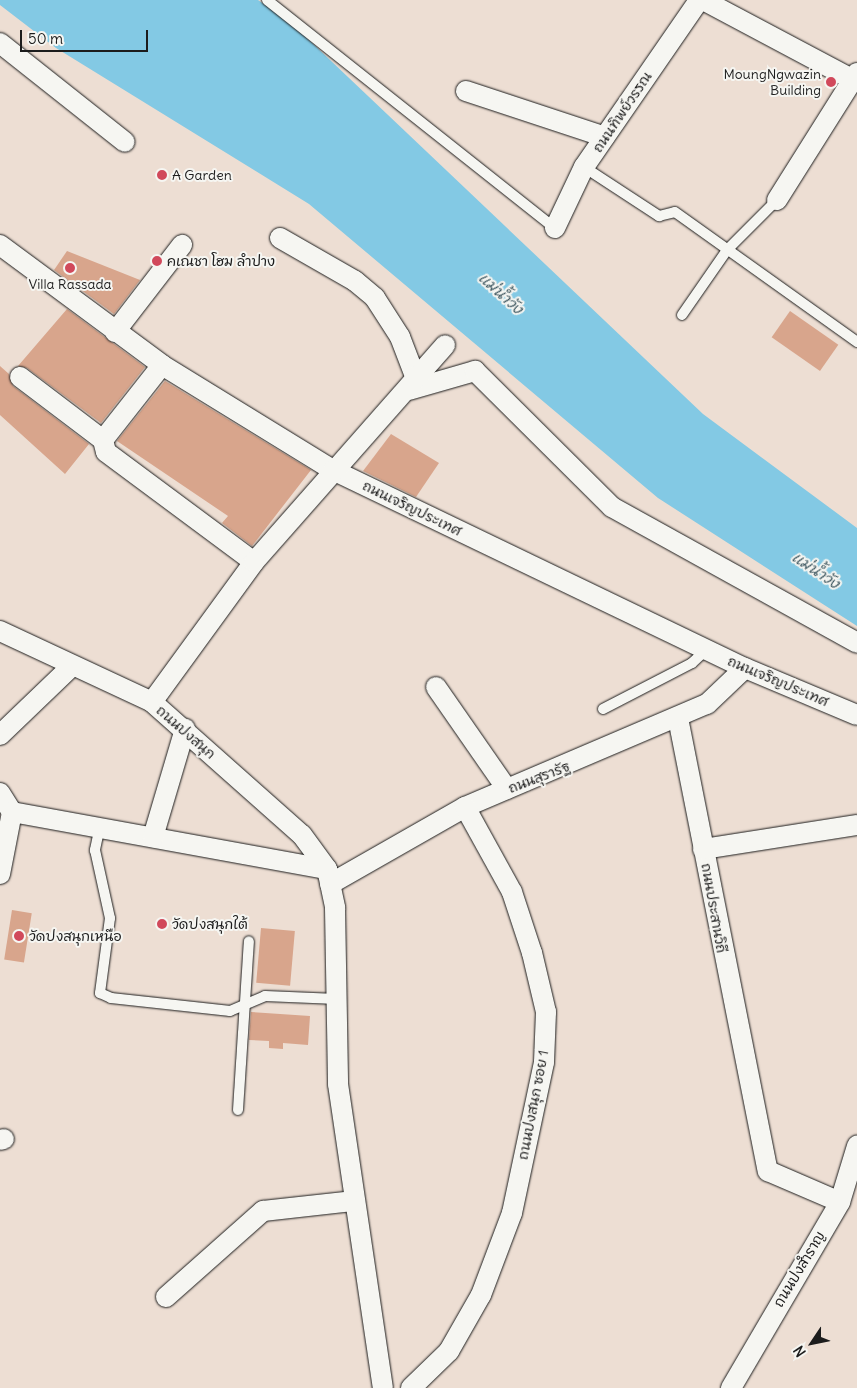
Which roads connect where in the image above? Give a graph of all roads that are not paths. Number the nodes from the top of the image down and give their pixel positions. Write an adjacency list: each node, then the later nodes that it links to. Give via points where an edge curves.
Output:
1 (267, 0): 11 (lane)
2 (699, 0): 7 (street, ถนนทิพย์วรรณ)
3 (703, 0): 5 (street)
4 (0, 43): 8 (street)
5 (855, 78): 10 (street)
6 (466, 91): 7 (street)
7 (605, 137): 9 (street, ถนนทิพย์วรรณ)
8 (125, 142)
9 (584, 167): 11 (street, ถนนทิพย์วรรณ); 15 (lane, via 660,216 674,212)
10 (777, 200): 15 (lane)
11 (555, 228)
12 (280, 238): 22 (street, via 356,281 375,298 394,325)
13 (0, 245): 17 (street, ถนนเจริญประเทศ)
14 (182, 245): 17 (street)
15 (727, 250): 16 (lane); 18 (lane)
16 (682, 315)
17 (115, 332): 20 (street, ถนนเจริญประเทศ)
18 (857, 342)
19 (445, 345): 22 (street)
20 (162, 365): 23 (street); 24 (street, ถนนเจริญประเทศ)
21 (20, 377): 23 (street)
22 (412, 383): 24 (street); 27 (street, via 475,371 612,507)
23 (103, 440): 25 (street, via 106,452)
24 (333, 470): 25 (street); 28 (street, ถนนเจริญประเทศ)
25 (254, 562): 32 (street)
26 (0, 631): 29 (street, ถนนปงสนุก)
27 (857, 643)
28 (706, 650): 30 (street, ถนนเจริญประเทศ); 33 (lane, via 692,663)
29 (72, 666): 32 (street, ถนนปงสนุก); 37 (street)
30 (745, 668): 34 (street, ถนนเจริญประเทศ); 35 (street, ถนนสุรารัฐ, via 707,704)
31 (436, 687): 38 (street)
32 (152, 702): 36 (street, ถนนปงสนุก)
33 (603, 709)
34 (857, 715)
35 (678, 718): 38 (street, ถนนสุรารัฐ); 45 (street, ถนนประสานวิถี)
36 (185, 729): 44 (street); 47 (street, ถนนปงสนุก, via 302,835)
37 (0, 735)
38 (507, 789): 40 (street, ถนนสุรารัฐ)
39 (0, 793): 41 (street)
40 (465, 808): 47 (street, ถนนสุรารัฐ); 57 (street, ถนนปงสนุก ซอย 1, via 512,892 532,953 546,1012 544,1062 512,1213 481,1295 449,1351)
41 (12, 812): 43 (street); 46 (street)
42 (857, 825): 45 (street)
43 (100, 826): 44 (street); 50 (lane, via 94,850 110,918 100,993 111,998 221,1010)
44 (153, 837): 47 (street, via 209,854)
45 (703, 849): 54 (street, ถนนประสานวิถี, via 768,1171)
46 (0, 874)
47 (328, 876): 49 (street, via 335,908)
48 (250, 941): 50 (lane)
49 (337, 999): 50 (lane, via 265,996); 53 (street, via 338,1084)
50 (242, 1007): 51 (lane)
51 (238, 1110)
52 (857, 1146): 54 (street, ถนนปงสำราญ)
53 (354, 1201): 55 (street, via 254,1216); 56 (street)
54 (840, 1202): 58 (street, ถนนปงสำราญ)
55 (166, 1297)
56 (383, 1388)
57 (411, 1388)
58 (731, 1388)

